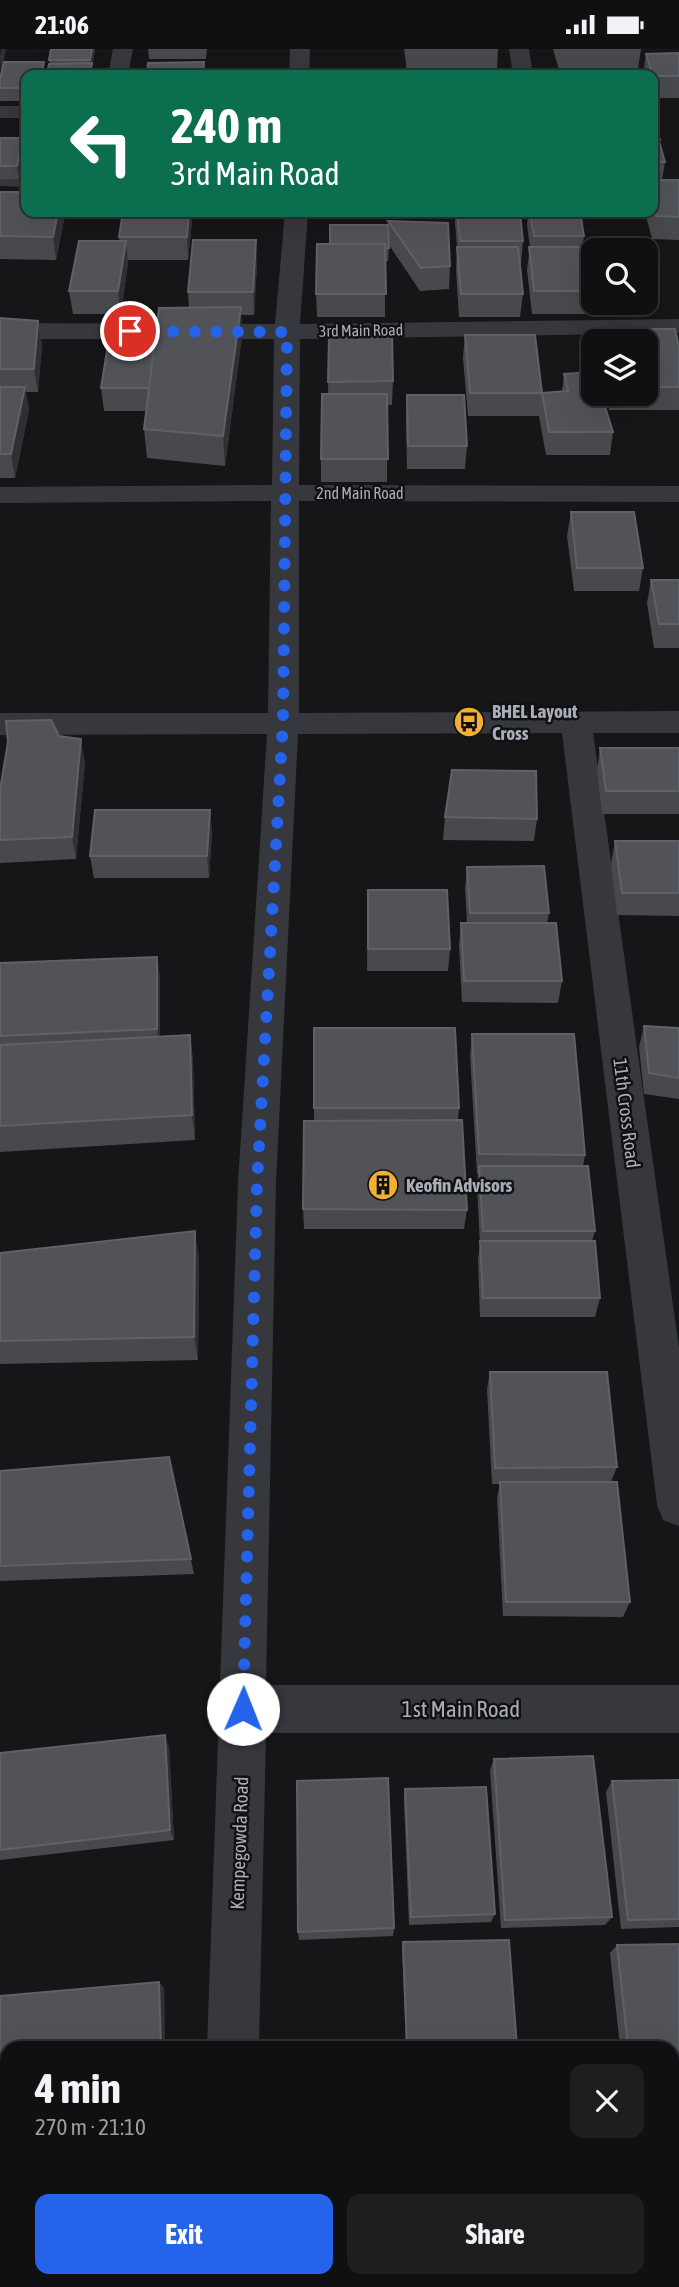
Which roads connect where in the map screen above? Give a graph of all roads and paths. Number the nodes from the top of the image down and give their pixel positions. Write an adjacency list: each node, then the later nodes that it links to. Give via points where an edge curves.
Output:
1 (123, 49): 4 (street)
2 (300, 49): 5 (street)
3 (519, 49): 6 (street)
4 (119, 70)
5 (299, 70)
6 (522, 70)
7 (0, 112): 8 (street)
8 (21, 112)
9 (0, 179): 10 (street)
10 (21, 180)
11 (296, 217): 14 (street, Kempegowda Road)
12 (679, 326): 14 (street, 3rd Main Road)
13 (0, 331): 14 (street, 3rd Main Road)
14 (287, 332): 15 (street, Kempegowda Road)
15 (287, 493): 16 (street, 2nd Main Road); 17 (street, 2nd Main Road); 18 (street, Kempegowda Road)
16 (679, 494)
17 (0, 495)
18 (283, 722): 19 (street); 21 (street); 23 (street, Kempegowda Road, via 257,1183)
19 (576, 722): 20 (street); 22 (street, 11th Cross Road)
20 (679, 722)
21 (0, 725)
22 (679, 1505)
23 (243, 1709): 24 (street, 1st Main Road); 25 (street, Kempegowda Road)
24 (679, 1709)
25 (233, 2041)

